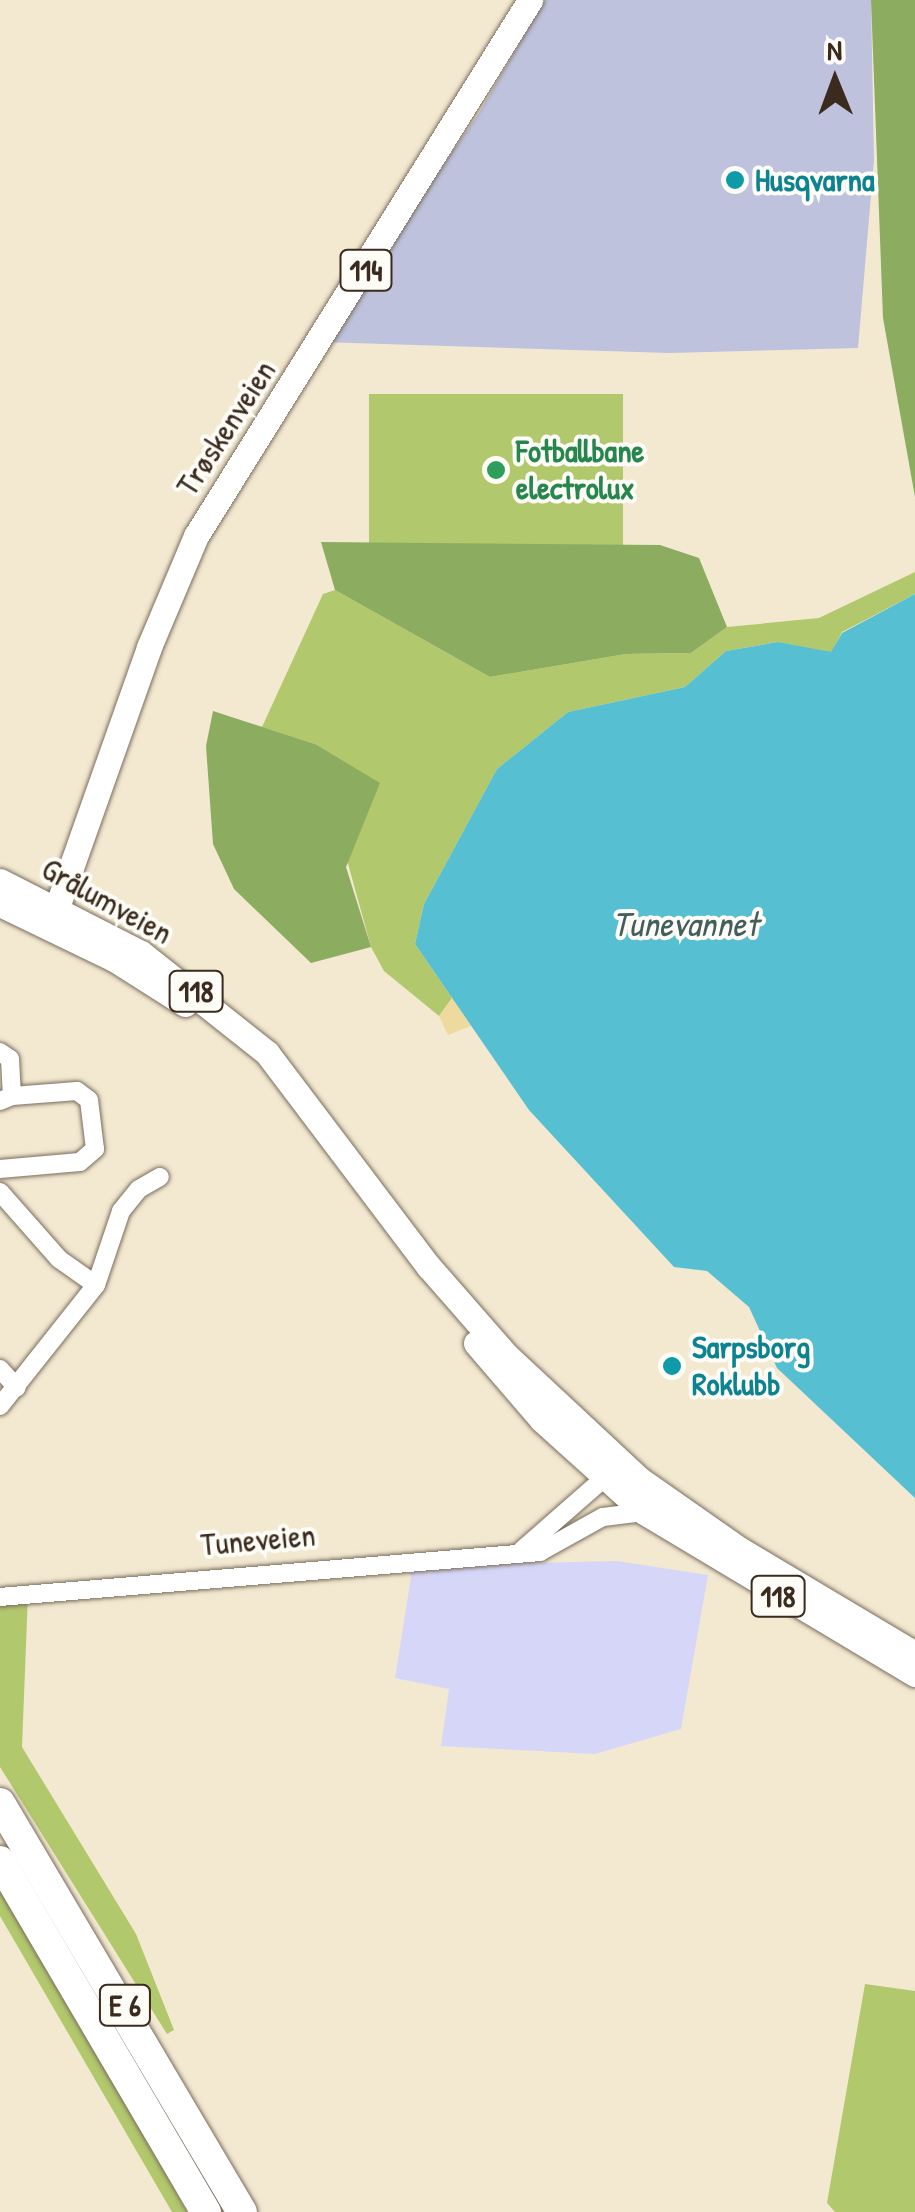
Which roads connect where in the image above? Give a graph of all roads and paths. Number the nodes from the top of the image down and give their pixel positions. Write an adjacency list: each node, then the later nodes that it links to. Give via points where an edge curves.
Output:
1 (530, 0): 4 (main road, Trøskenveien / 114, via 196,536 154,633)
2 (0, 881): 4 (main road, Grålumveien)
3 (0, 904): 4 (main road, Grålumveien)
4 (54, 917): 10 (main road, Grålumveien / 118, via 192,988 266,1052)
5 (0, 1052): 6 (street, via 10,1059)
6 (6, 1099): 7 (street, via 77,1091 89,1100 96,1148 80,1162)
7 (0, 1170)
8 (160, 1177): 11 (street, via 138,1189 121,1212)
9 (0, 1192): 11 (street, via 38,1238)
10 (429, 1267): 15 (main road, Grålumveien / 118, via 492,1366); 16 (main road, Grålumveien / 118, via 506,1356)
11 (96, 1285): 13 (street)
12 (0, 1369): 13 (street)
13 (17, 1388): 14 (street)
14 (0, 1406)
15 (603, 1479): 16 (street); 17 (main road, 118); 18 (street)
16 (640, 1479): 20 (main road, 118, via 739,1549)
17 (644, 1512): 18 (street, Tuneveien, via 620,1511 540,1552); 21 (main road, 118)
18 (522, 1550): 19 (street, Tuneveien)
19 (0, 1597)
20 (915, 1654)
21 (915, 1674)
22 (0, 1803): 25 (highway, E 6, via 112,1982)
23 (0, 1861): 24 (highway, E 6)
24 (206, 2212)
25 (242, 2212)

